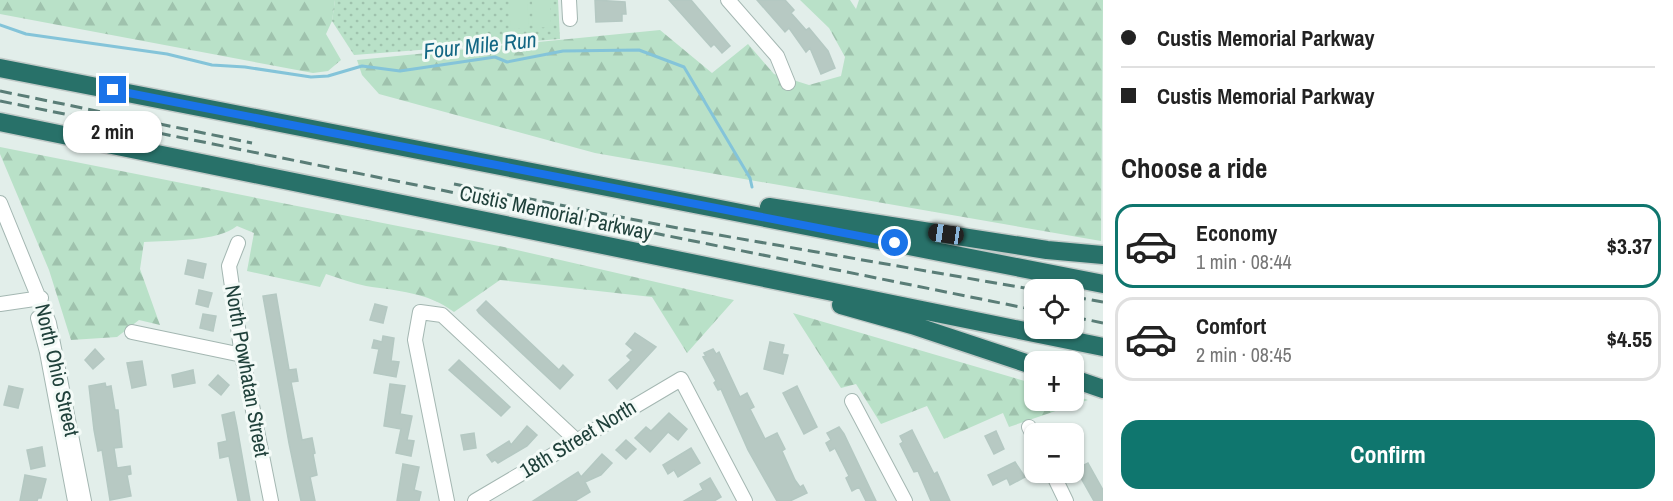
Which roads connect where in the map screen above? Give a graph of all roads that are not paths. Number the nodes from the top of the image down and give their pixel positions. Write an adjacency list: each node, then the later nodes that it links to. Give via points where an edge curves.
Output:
1 (569, 0): 3 (street)
2 (728, 0): 5 (street, via 777,56)
3 (570, 19)
4 (0, 68): 8 (highway, Custis Memorial Parkway)
5 (788, 83)
6 (0, 122): 11 (highway, Custis Memorial Parkway)
7 (0, 203): 13 (street, North Ohio Street)
8 (687, 203): 10 (highway, via 773,207 1047,250); 12 (highway, Custis Memorial Parkway)
9 (238, 243): 17 (street, North Powhatan Street, via 229,266)
10 (1103, 255)
11 (710, 267): 16 (highway, Custis Memorial Parkway); 18 (highway, via 770,289 901,322)
12 (1103, 284)
13 (37, 299): 14 (street); 23 (street, North Ohio Street)
14 (0, 304)
15 (132, 332): 17 (street)
16 (1103, 347)
17 (242, 355): 27 (street, North Powhatan Street)
18 (1024, 362)
19 (1084, 382): 20 (highway)
20 (1103, 389)
21 (852, 401): 31 (street)
22 (576, 440): 28 (street, via 442,315 420,312 415,340); 29 (street, 18th Street North); 30 (street, 18th Street North, via 681,379)
23 (69, 442): 25 (street, North Ohio Street); 26 (street, North Ohio Street)
24 (1057, 483): 32 (street)
25 (75, 501)
26 (84, 501)
27 (271, 501)
28 (447, 501)
29 (475, 501)
30 (745, 501)
31 (905, 501)
32 (1066, 501)

